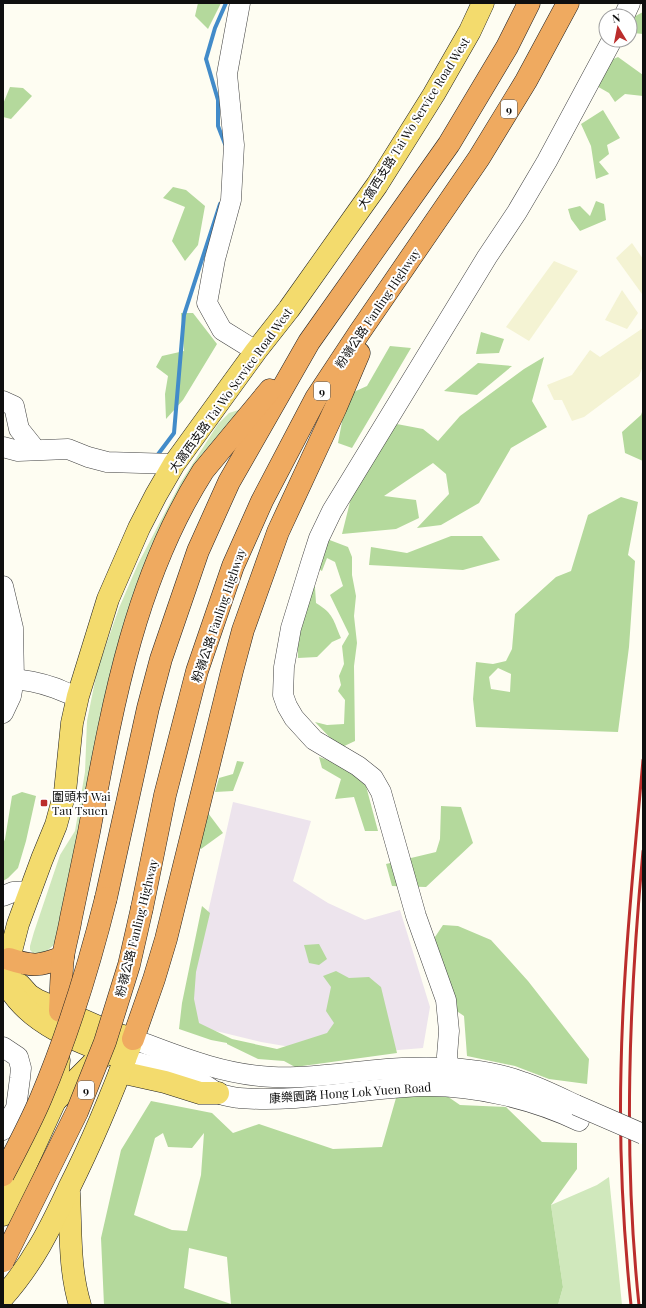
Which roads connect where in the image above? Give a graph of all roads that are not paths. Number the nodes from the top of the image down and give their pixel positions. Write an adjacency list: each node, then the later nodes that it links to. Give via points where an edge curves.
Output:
1 (240, 3): 8 (street, via 227,74 234,145 232,200 215,259 207,303 222,330)
2 (484, 3): 8 (main road, 大窩西支路 Tai Wo Service Road West, via 438,88 377,185)
3 (529, 3): 7 (highway, via 507,47 449,144)
4 (568, 3): 6 (highway, 粉嶺公路 Fanling Highway / 9, via 526,81 479,158)
5 (608, 48): 24 (street, via 544,167 332,511 320,538 291,628 284,668 283,695 294,718 314,740 373,778 381,792 416,916 446,1000 449,1031 447,1056)
6 (379, 305): 23 (highway, via 336,407 278,532 243,630 166,939 154,979); 36 (highway, 粉嶺公路 Fanling Highway / 9, bridge, via 316,398 272,481 233,566 197,671 165,795 152,867 129,965 105,1042 77,1112)
7 (309, 342): 19 (highway, via 203,471 178,514 156,563 137,614 109,723); 33 (highway, bridge, via 229,482 198,551 161,659 148,708 93,951 41,1099)
8 (256, 351): 12 (main road, 大窩西支路 Tai Wo Service Road West)
9 (3, 401): 11 (street, via 14,406 19,429)
10 (3, 447): 11 (street, via 18,451)
11 (35, 449): 12 (street, via 68,449 107,462)
12 (159, 464): 15 (main road, 大窩西支路 Tai Wo Service Road West, via 139,528 113,586)
13 (3, 586): 14 (street, via 12,628)
14 (9, 679): 15 (street, via 44,684); 16 (street, via 11,696)
15 (78, 696): 17 (main road, 大窩西支路 Tai Wo Service Road West, via 72,723 65,792 56,825)
16 (3, 713)
17 (31, 890): 18 (street); 20 (main road, 大窩西支路 Tai Wo Service Road West, via 18,924)
18 (3, 896)
19 (63, 957): 20 (highway, via 46,964 26,965); 21 (highway)
20 (8, 978): 21 (main road)
21 (59, 1021): 23 (main road, 康樂園路 Hong Lok Yuen Road); 23 (main road, 康樂園路 Hong Lok Yuen Road, via 110,1032); 26 (main road, via 59,1066)
22 (3, 1047): 28 (street, via 18,1057 21,1068 16,1108)
23 (121, 1056): 24 (street, 康樂園路 Hong Lok Yuen Road, via 206,1066 258,1076 302,1078 430,1068); 25 (main road, via 165,1082 200,1093); 26 (main road, via 93,1063); 32 (main road)
24 (452, 1078): 25 (street, 康樂園路 Hong Lok Yuen Road, via 398,1088 299,1098 238,1098); 27 (street, 康樂園路 Hong Lok Yuen Road, via 544,1107)
25 (218, 1093)
26 (55, 1101): 31 (main road)
27 (577, 1113): 29 (street, 康樂園路 Hong Lok Yuen Road, bridge); 30 (street, 康樂園路 Hong Lok Yuen Road)
28 (3, 1130)
29 (643, 1134)
30 (643, 1149)
31 (31, 1151): 32 (main road, via 51,1141 63,1142); 35 (main road)
32 (83, 1160): 34 (main road)
33 (3, 1175)
34 (69, 1189): 37 (main road, via 30,1263); 38 (main road, via 71,1260)
35 (3, 1214)
36 (3, 1261)
37 (3, 1297)
38 (80, 1305)

